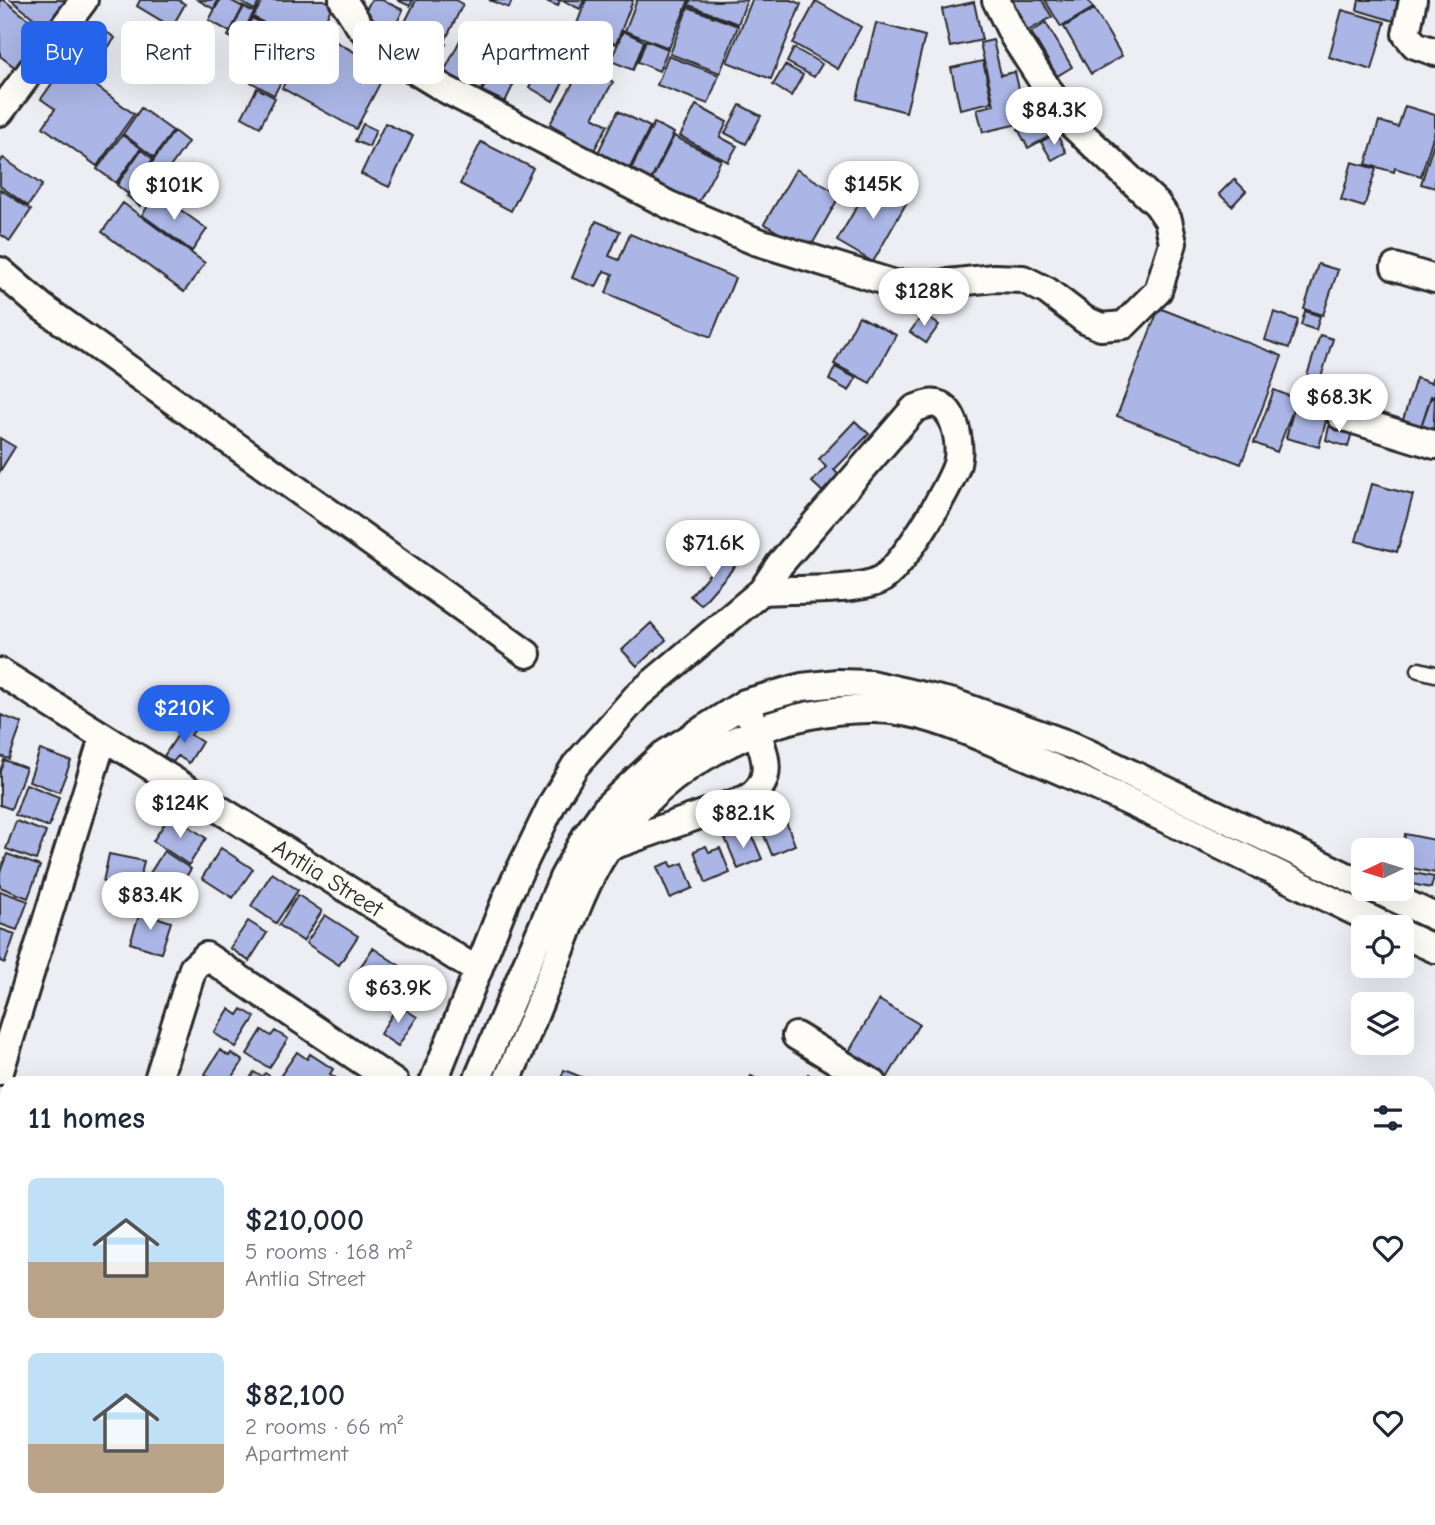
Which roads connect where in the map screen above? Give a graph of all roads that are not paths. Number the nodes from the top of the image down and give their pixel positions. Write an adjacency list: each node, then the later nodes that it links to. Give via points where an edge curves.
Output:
1 (84, 0): 6 (street)
2 (343, 0): 3 (street, via 374,42 445,89 669,205 755,241 895,284 1023,279 1047,290 1084,320 1101,327 1125,325 1158,291 1173,243 1168,220 1157,204 1069,122 1014,37)
3 (996, 0)
4 (1413, 0): 5 (street, via 1406,34 1415,45)
5 (1435, 52)
6 (0, 112)
7 (1395, 267): 9 (street)
8 (0, 271): 13 (street, via 64,323)
9 (1435, 279)
10 (1341, 416): 11 (street)
11 (1435, 445)
12 (762, 591): 12 (street, via 914,409 928,403 940,405 952,418 957,435 957,463 896,568 880,580 847,587); 28 (street, via 638,695 575,766 521,866)
13 (527, 654)
14 (1419, 670): 16 (lane)
15 (0, 672): 20 (street, Antlia Street)
16 (1435, 674)
17 (745, 703): 18 (street, via 802,687 871,684); 19 (street); 21 (street, via 663,755 607,807)
18 (951, 713): 19 (street, via 827,712); 22 (street, via 1073,746); 24 (street)
19 (756, 731): 21 (street, via 699,761); 21 (street, via 767,775 757,793)
20 (103, 738): 28 (street, Antlia Street); 30 (street)
21 (596, 842): 34 (street, via 563,878); 35 (street, via 592,875)
22 (1351, 878)
23 (1401, 901): 25 (street)
24 (1362, 915)
25 (1435, 917)
26 (1414, 939): 27 (street)
27 (1435, 949)
28 (478, 971): 33 (street)
29 (796, 1036): 36 (street)
30 (0, 1071)
31 (159, 1076): 32 (street, via 193,968 206,956)
32 (385, 1076)
33 (436, 1076)
34 (479, 1076)
35 (509, 1076)
36 (862, 1076)

